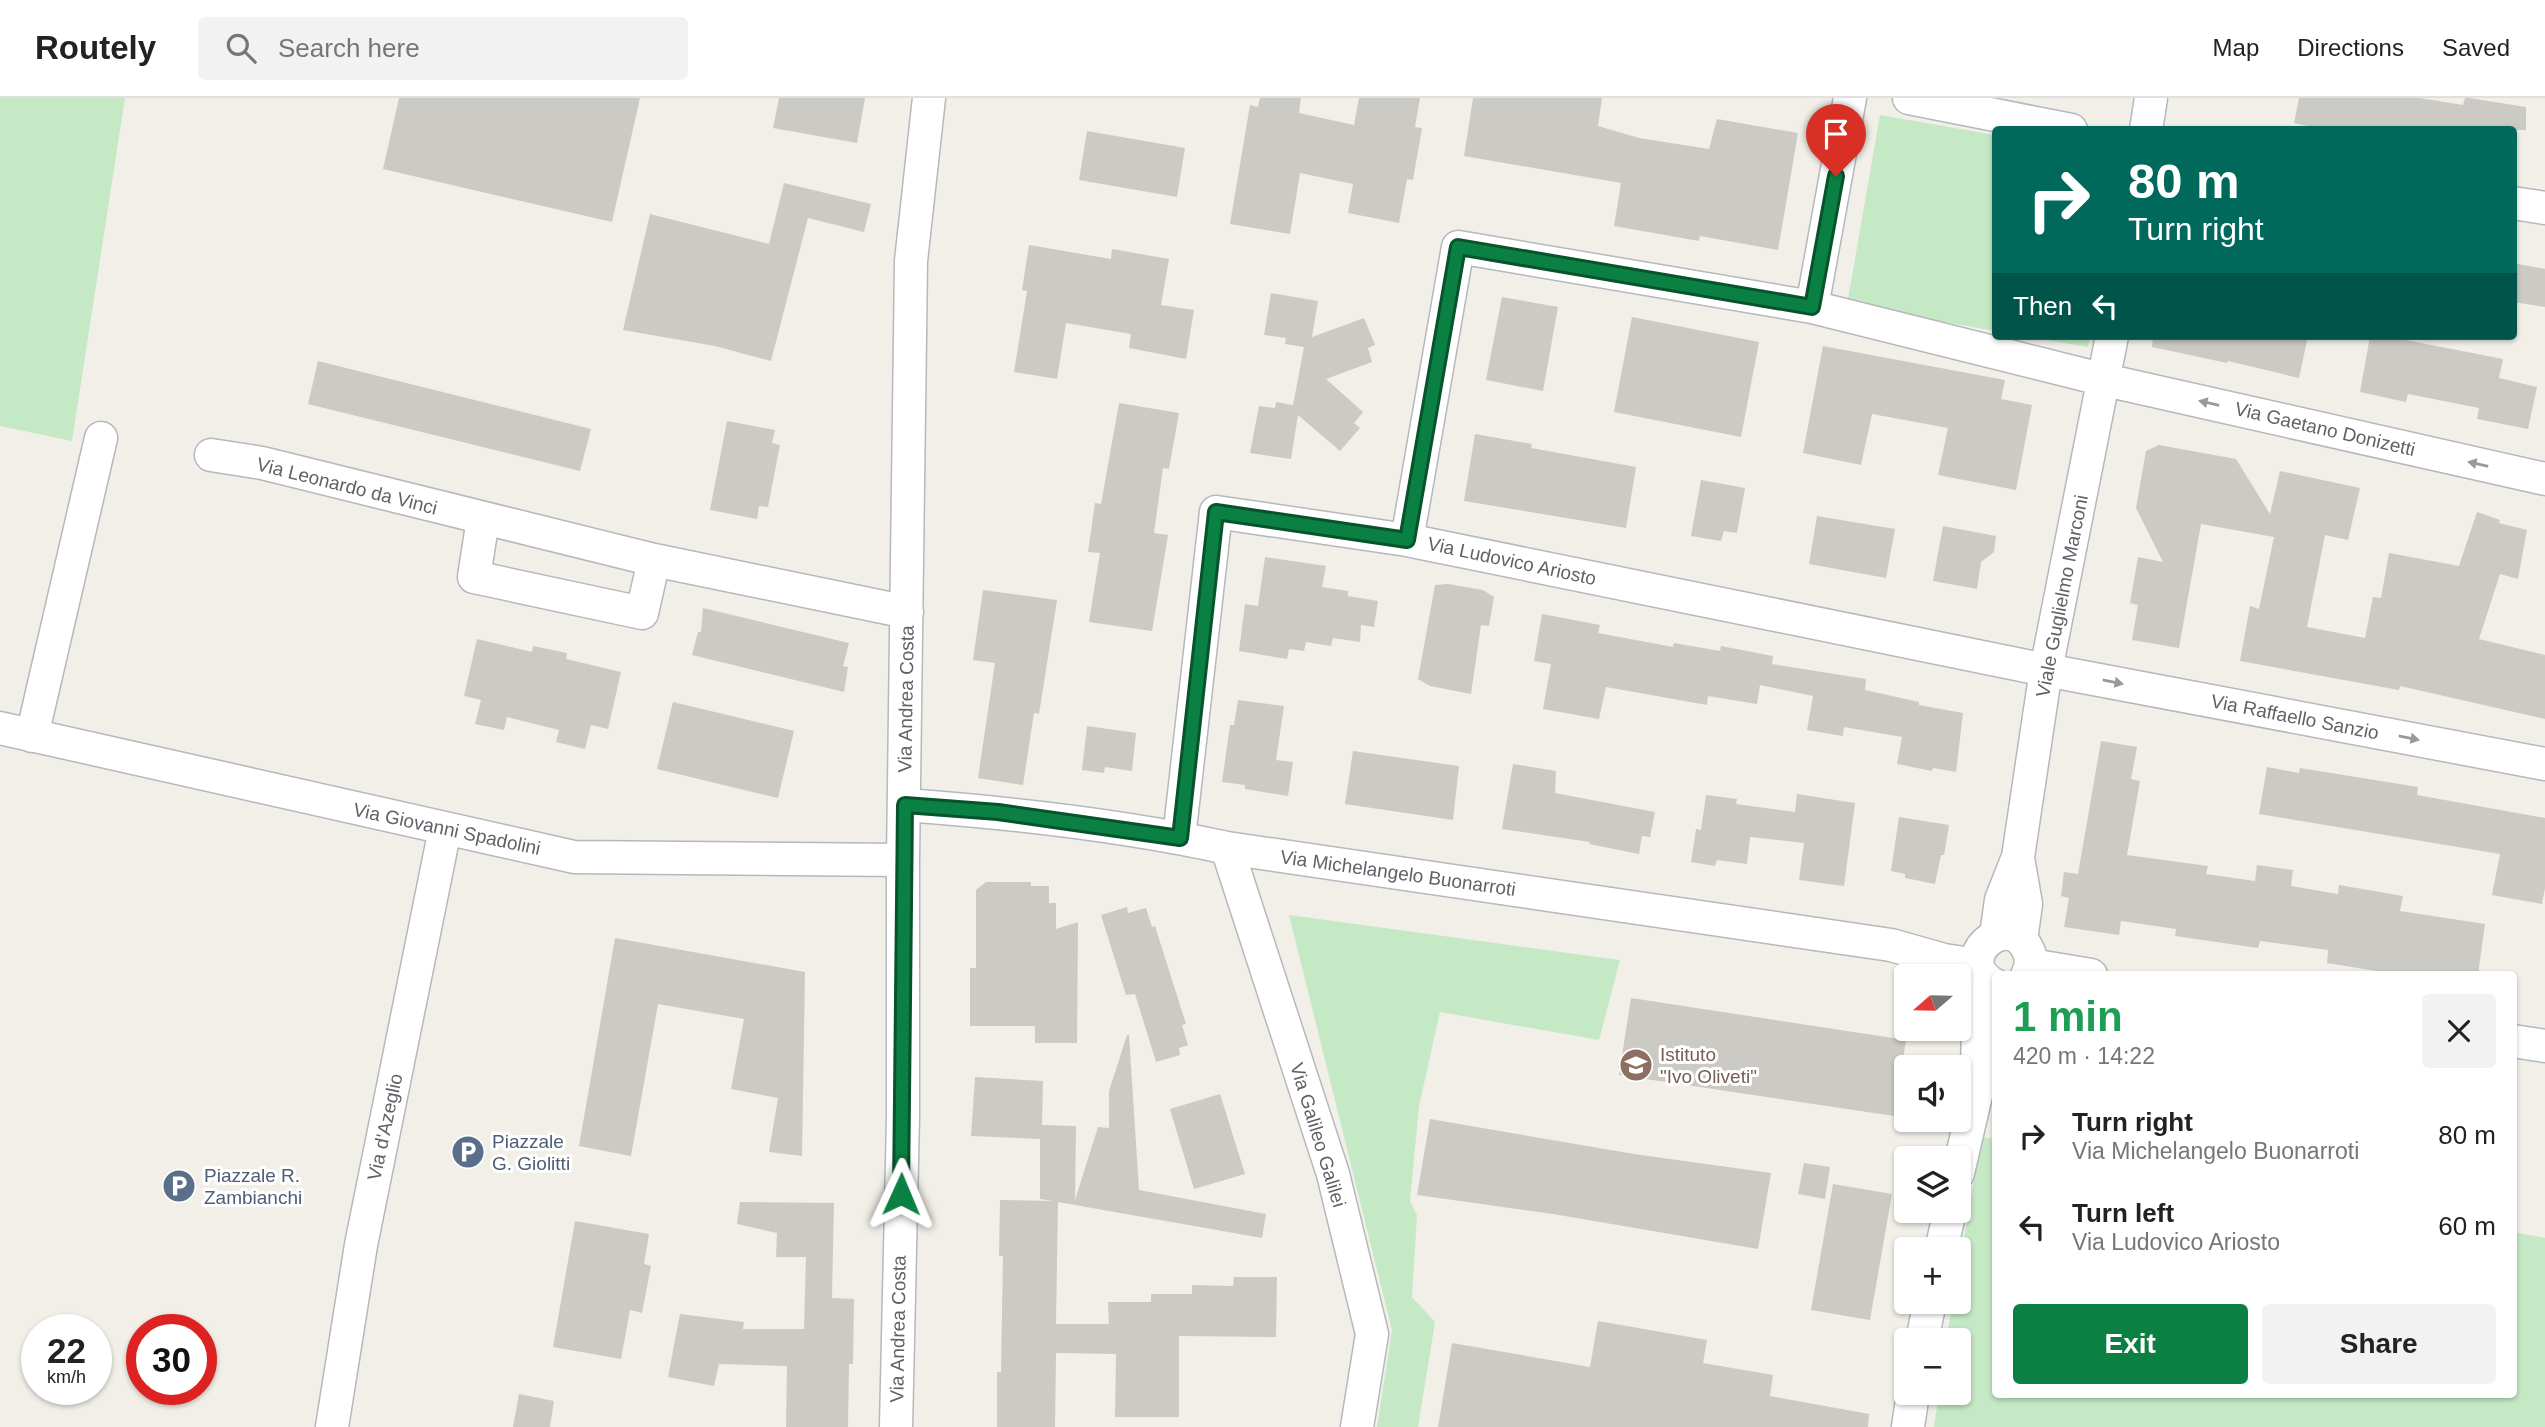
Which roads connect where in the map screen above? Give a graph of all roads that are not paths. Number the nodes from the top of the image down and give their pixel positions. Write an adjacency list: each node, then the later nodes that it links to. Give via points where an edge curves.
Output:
1 (929, 98): 18 (street, Via Andrea Costa, via 911,261)
2 (1850, 98): 9 (street)
3 (1909, 98): 5 (street)
4 (2151, 98): 6 (street)
5 (2051, 126)
6 (2147, 126)
7 (2517, 204): 8 (street)
8 (2545, 208)
9 (1812, 307): 11 (street, Via Gaetano Donizetti); 16 (street, Via Gaetano Donizetti, via 1458,247)
10 (2111, 340): 11 (street, Viale Guglielmo Marconi)
11 (2105, 380): 14 (street, Via Gaetano Donizetti, one-way to 11); 19 (street, Viale Guglielmo Marconi)
12 (101, 438): 21 (street)
13 (211, 455): 15 (street, Via Leonardo da Vinci, via 262,463)
14 (2545, 479)
15 (483, 519): 17 (street, Via Leonardo da Vinci); 17 (street, via 474,577 642,613)
16 (1407, 540): 19 (street, Via Ludovico Ariosto); 25 (street, Via Ludovico Ariosto, via 1216,512)
17 (654, 561): 18 (street, Via Leonardo da Vinci)
18 (907, 612): 23 (street, Via Andrea Costa)
19 (2046, 670): 22 (street, Via Raffaello Sanzio, one-way to 22); 28 (street, Viale Guglielmo Marconi, via 2018,857 2001,900)
20 (0, 728): 21 (street, Via Giovanni Spadolini)
21 (32, 736): 24 (street, Via Giovanni Spadolini)
22 (2545, 764)
23 (905, 805): 25 (street, Via Michelangelo Buonarroti, via 998,812); 27 (street, Via Andrea Costa)
24 (445, 829): 27 (street, Via Giovanni Spadolini, via 574,857); 37 (street, Via d'Azeglio, via 361,1245)
25 (1180, 838): 26 (street, Via Michelangelo Buonarroti)
26 (1227, 848): 28 (street, Via Michelangelo Buonarroti, via 1891,945 1944,960); 39 (street, Via Galileo Galilei, via 1333,1174 1372,1334)
27 (903, 860): 38 (street, Via Andrea Costa)
28 (2002, 962): 29 (street, Via Michelangelo Buonarroti)
29 (2064, 971)
30 (1992, 989): 34 (street, Viale Guglielmo Marconi, via 1978,1027)
31 (2517, 1042): 32 (street)
32 (2545, 1046)
33 (1992, 1050): 34 (street, Viale Guglielmo Marconi)
34 (1976, 1095): 35 (street, Viale Guglielmo Marconi)
35 (1964, 1146)
36 (1911, 1405): 40 (street)
37 (332, 1427)
38 (896, 1427)
39 (1357, 1427)
40 (1908, 1427)

